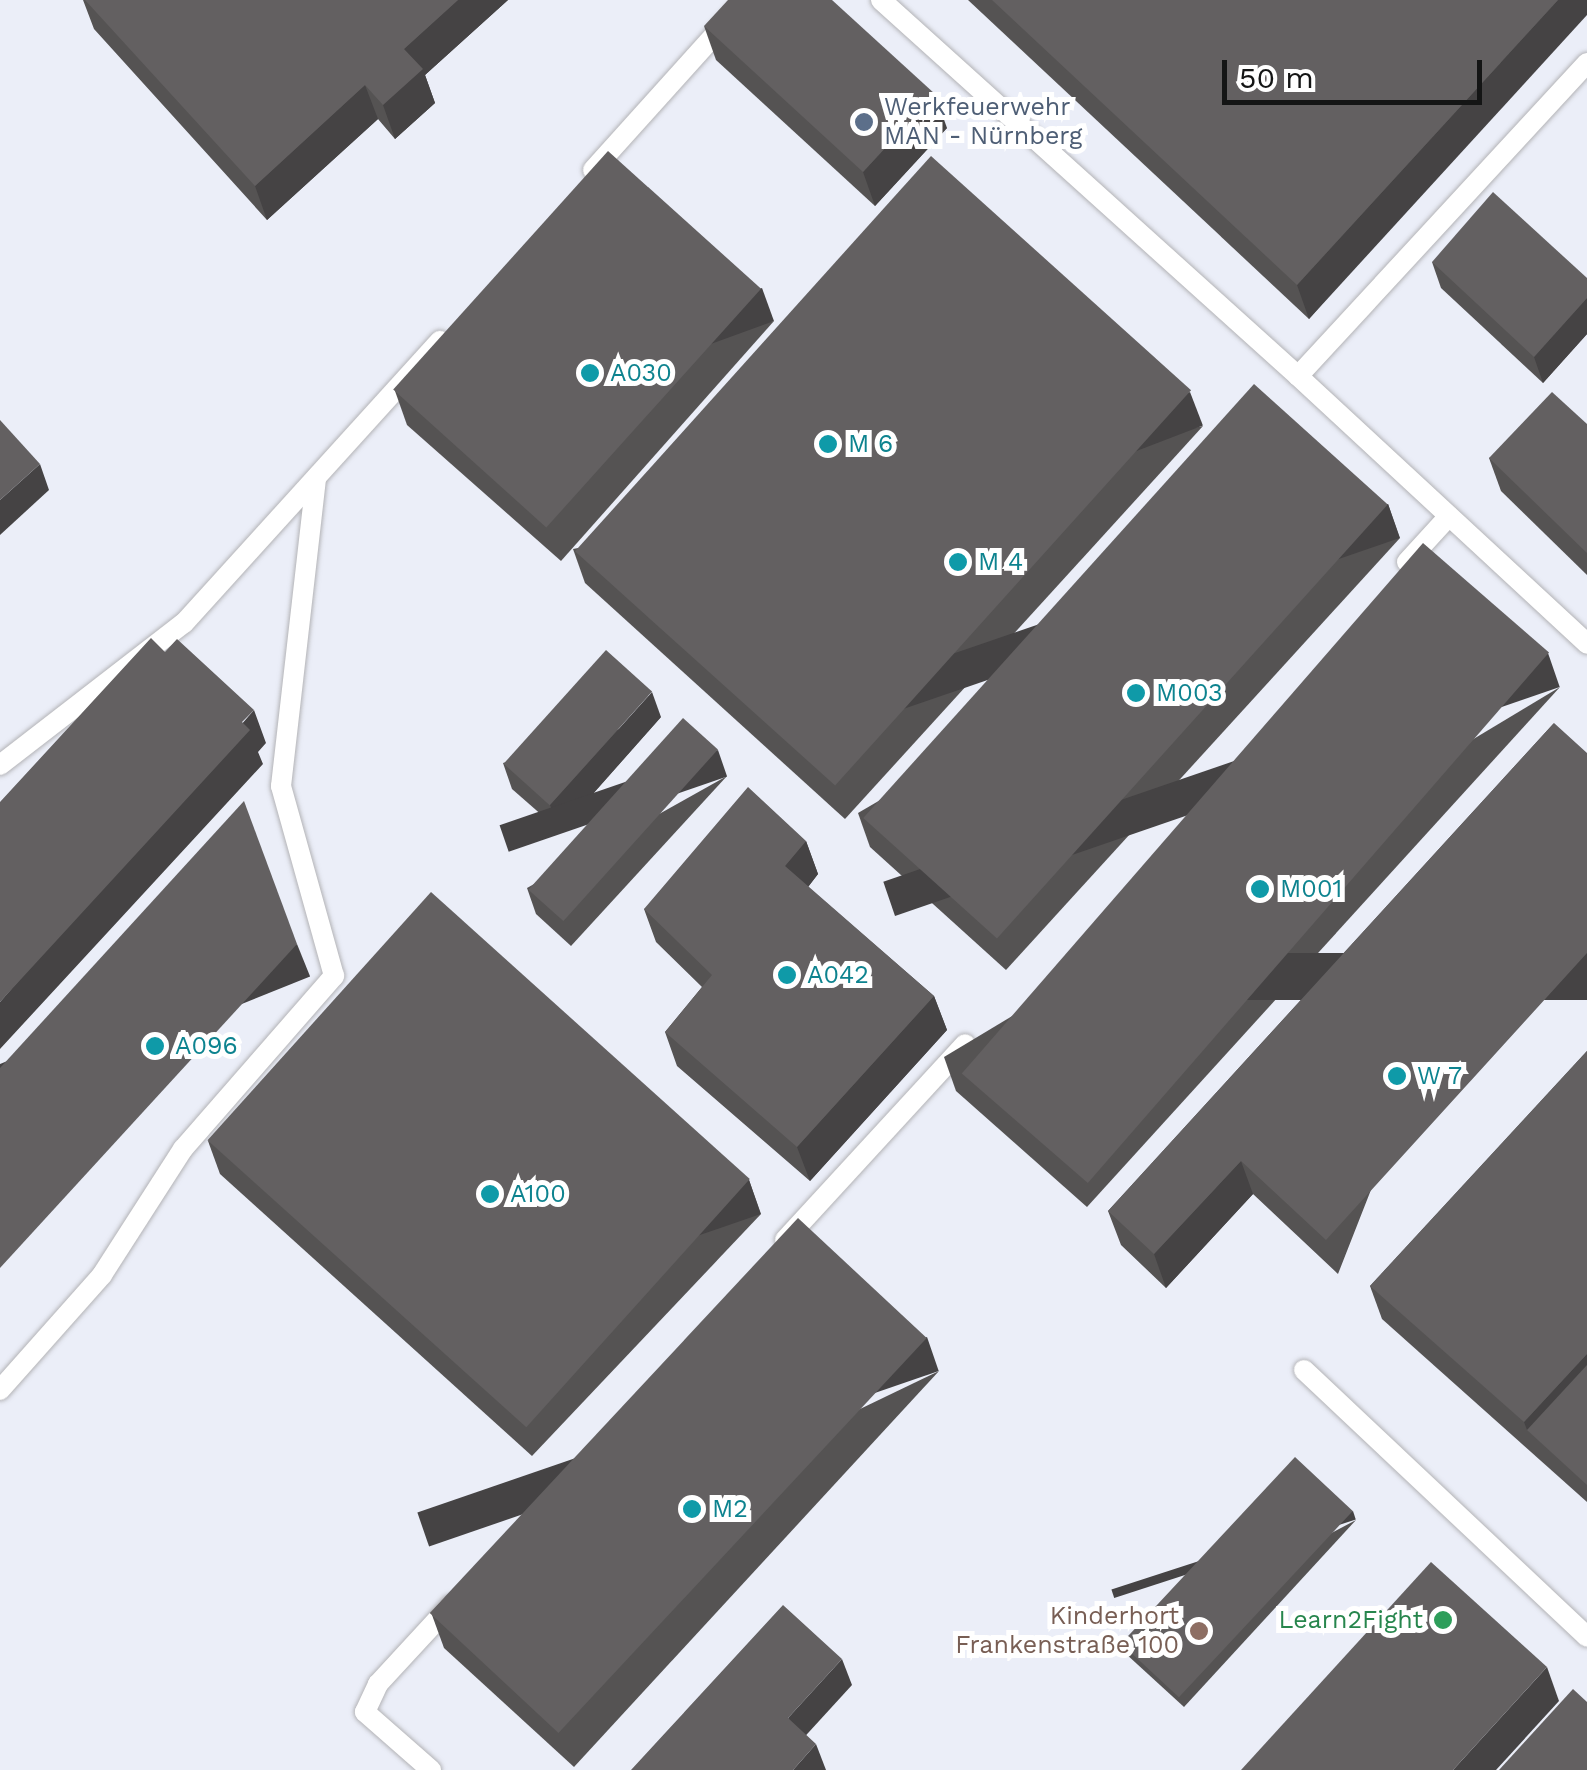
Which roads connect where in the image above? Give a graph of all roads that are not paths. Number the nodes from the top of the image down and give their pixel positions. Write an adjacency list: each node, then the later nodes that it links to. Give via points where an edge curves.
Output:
1 (746, 0): 4 (lane)
2 (881, 0): 6 (lane)
3 (1587, 64): 6 (lane)
4 (576, 188)
5 (459, 318): 7 (lane)
6 (1298, 376): 8 (lane)
7 (316, 478): 11 (lane, via 184,623); 15 (lane, via 281,786 334,976 184,1149 102,1275)
8 (1449, 516): 9 (lane); 10 (lane)
9 (1396, 574)
10 (1587, 644)
11 (0, 765)
12 (981, 1027): 13 (lane)
13 (766, 1261)
14 (1304, 1370): 17 (lane)
15 (0, 1390)
16 (472, 1582): 18 (lane, via 378,1684 365,1712)
17 (1587, 1637)
18 (431, 1770)

